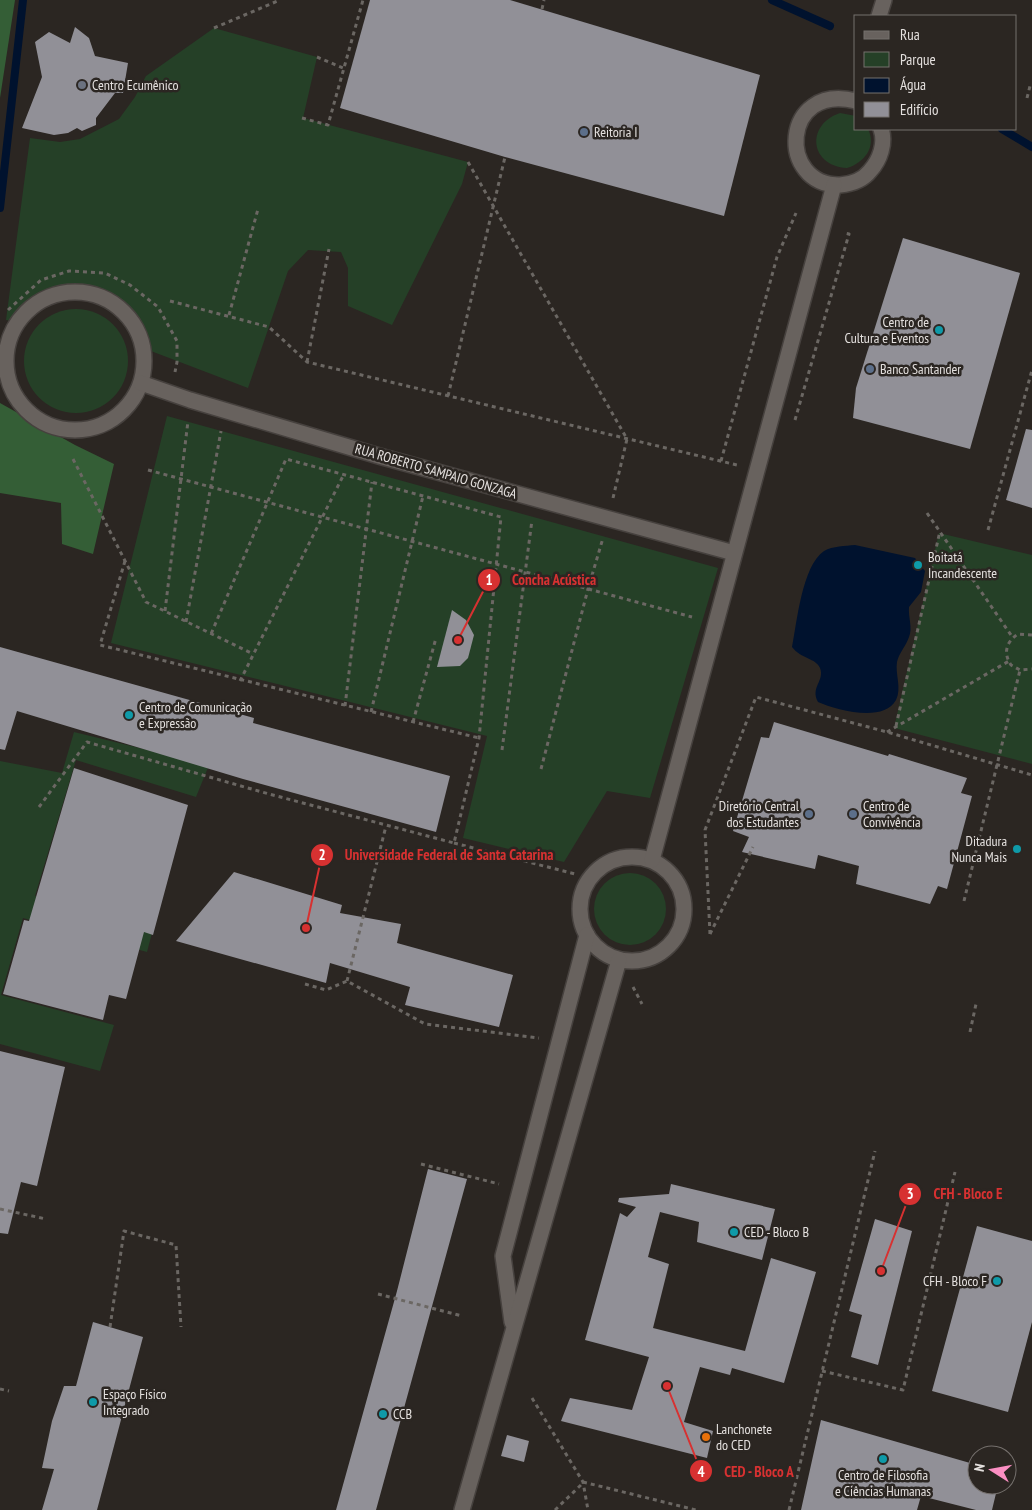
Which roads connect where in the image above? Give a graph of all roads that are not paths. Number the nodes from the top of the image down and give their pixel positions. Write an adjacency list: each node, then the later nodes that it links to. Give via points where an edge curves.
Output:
1 (884, 0): 2 (street)
2 (879, 15)
3 (854, 100): 5 (street, via 840,97 824,99 810,108 800,121 795,137 797,154 804,168 817,179)
4 (880, 130): 5 (street, via 882,146 870,172 853,182)
5 (834, 185): 8 (street)
6 (4, 343): 7 (street, via 11,387 22,406 38,420 58,428 80,430 101,425 119,414); 7 (street, via 17,322 35,304 56,294 81,291 109,300 131,320 143,348)
7 (141, 383): 8 (street, RUA ROBERTO SAMPAIO GONZAGA, via 379,456)
8 (734, 553): 9 (street)
9 (652, 860): 10 (street, via 634,856 616,858 600,867 588,880 580,910); 11 (street, via 676,880 683,895 681,927 663,952 635,962)
10 (587, 935): 11 (street, via 600,951); 12 (street, via 503,1256)
11 (619, 960): 12 (street)
12 (512, 1328): 13 (street)
13 (462, 1510)

